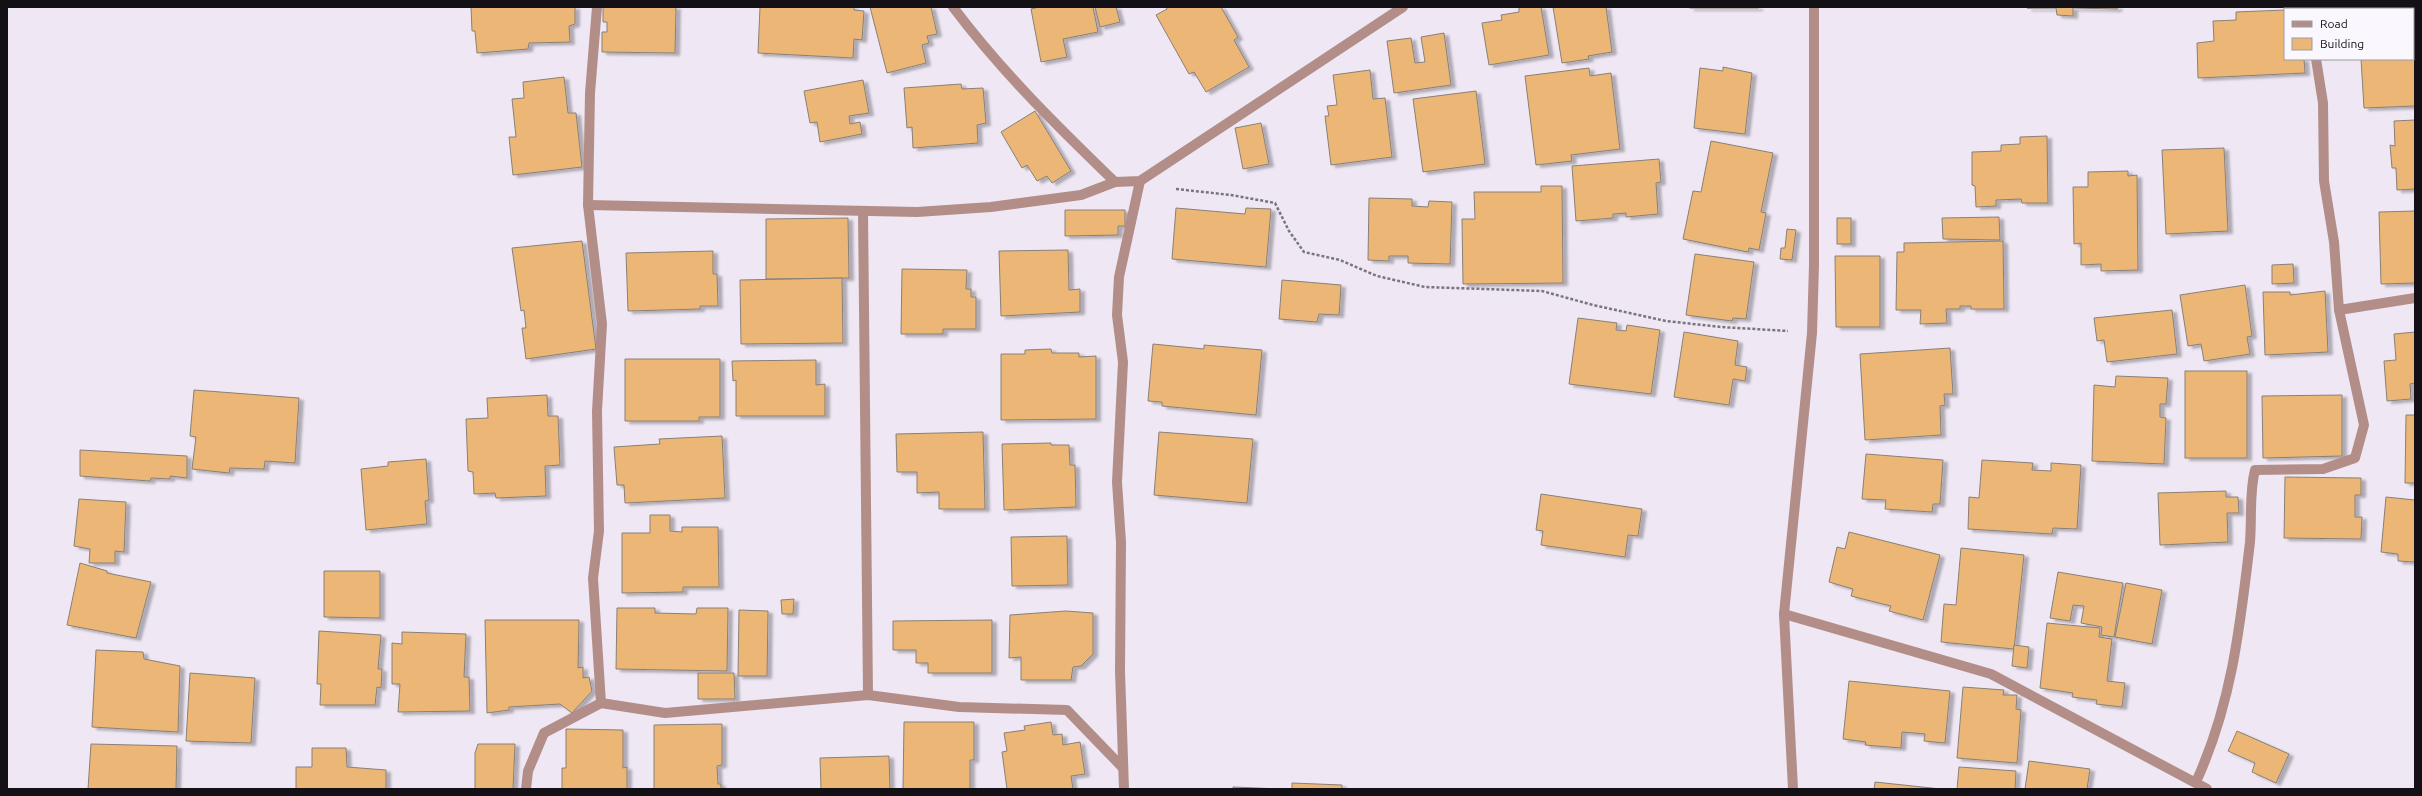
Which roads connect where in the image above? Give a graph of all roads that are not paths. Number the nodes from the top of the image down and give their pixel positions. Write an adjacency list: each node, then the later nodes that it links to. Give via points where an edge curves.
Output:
1 (597, 7): 8 (street, via 590,93)
2 (954, 7): 7 (street, via 988,51 1063,132)
3 (1403, 7): 6 (street)
4 (1814, 7): 12 (street, via 1812,333)
5 (2316, 60): 11 (street, via 2323,103 2324,181 2334,242)
6 (1140, 181): 7 (street); 15 (street, via 1119,277 1117,314 1123,362 1117,482 1121,549 1120,671)
7 (1115, 182): 9 (street, via 1081,195 991,207 917,212)
8 (588, 205): 9 (street); 14 (street, via 602,324 597,411 599,531 594,578)
9 (863, 212): 13 (street)
10 (2415, 298): 11 (street)
11 (2340, 310): 16 (street, via 2364,425 2355,458 2323,469 2255,470 2251,482 2251,529 2237,650 2209,754)
12 (1784, 614): 16 (street, via 1991,674); 19 (street)
13 (868, 695): 14 (street, via 665,713); 15 (street, via 959,707 1067,710)
14 (601, 703): 17 (street, via 544,733 528,771)
15 (1124, 768): 18 (street)
16 (2196, 782): 20 (street)
17 (526, 789)
18 (1124, 789)
19 (1793, 789)
20 (2207, 789)

